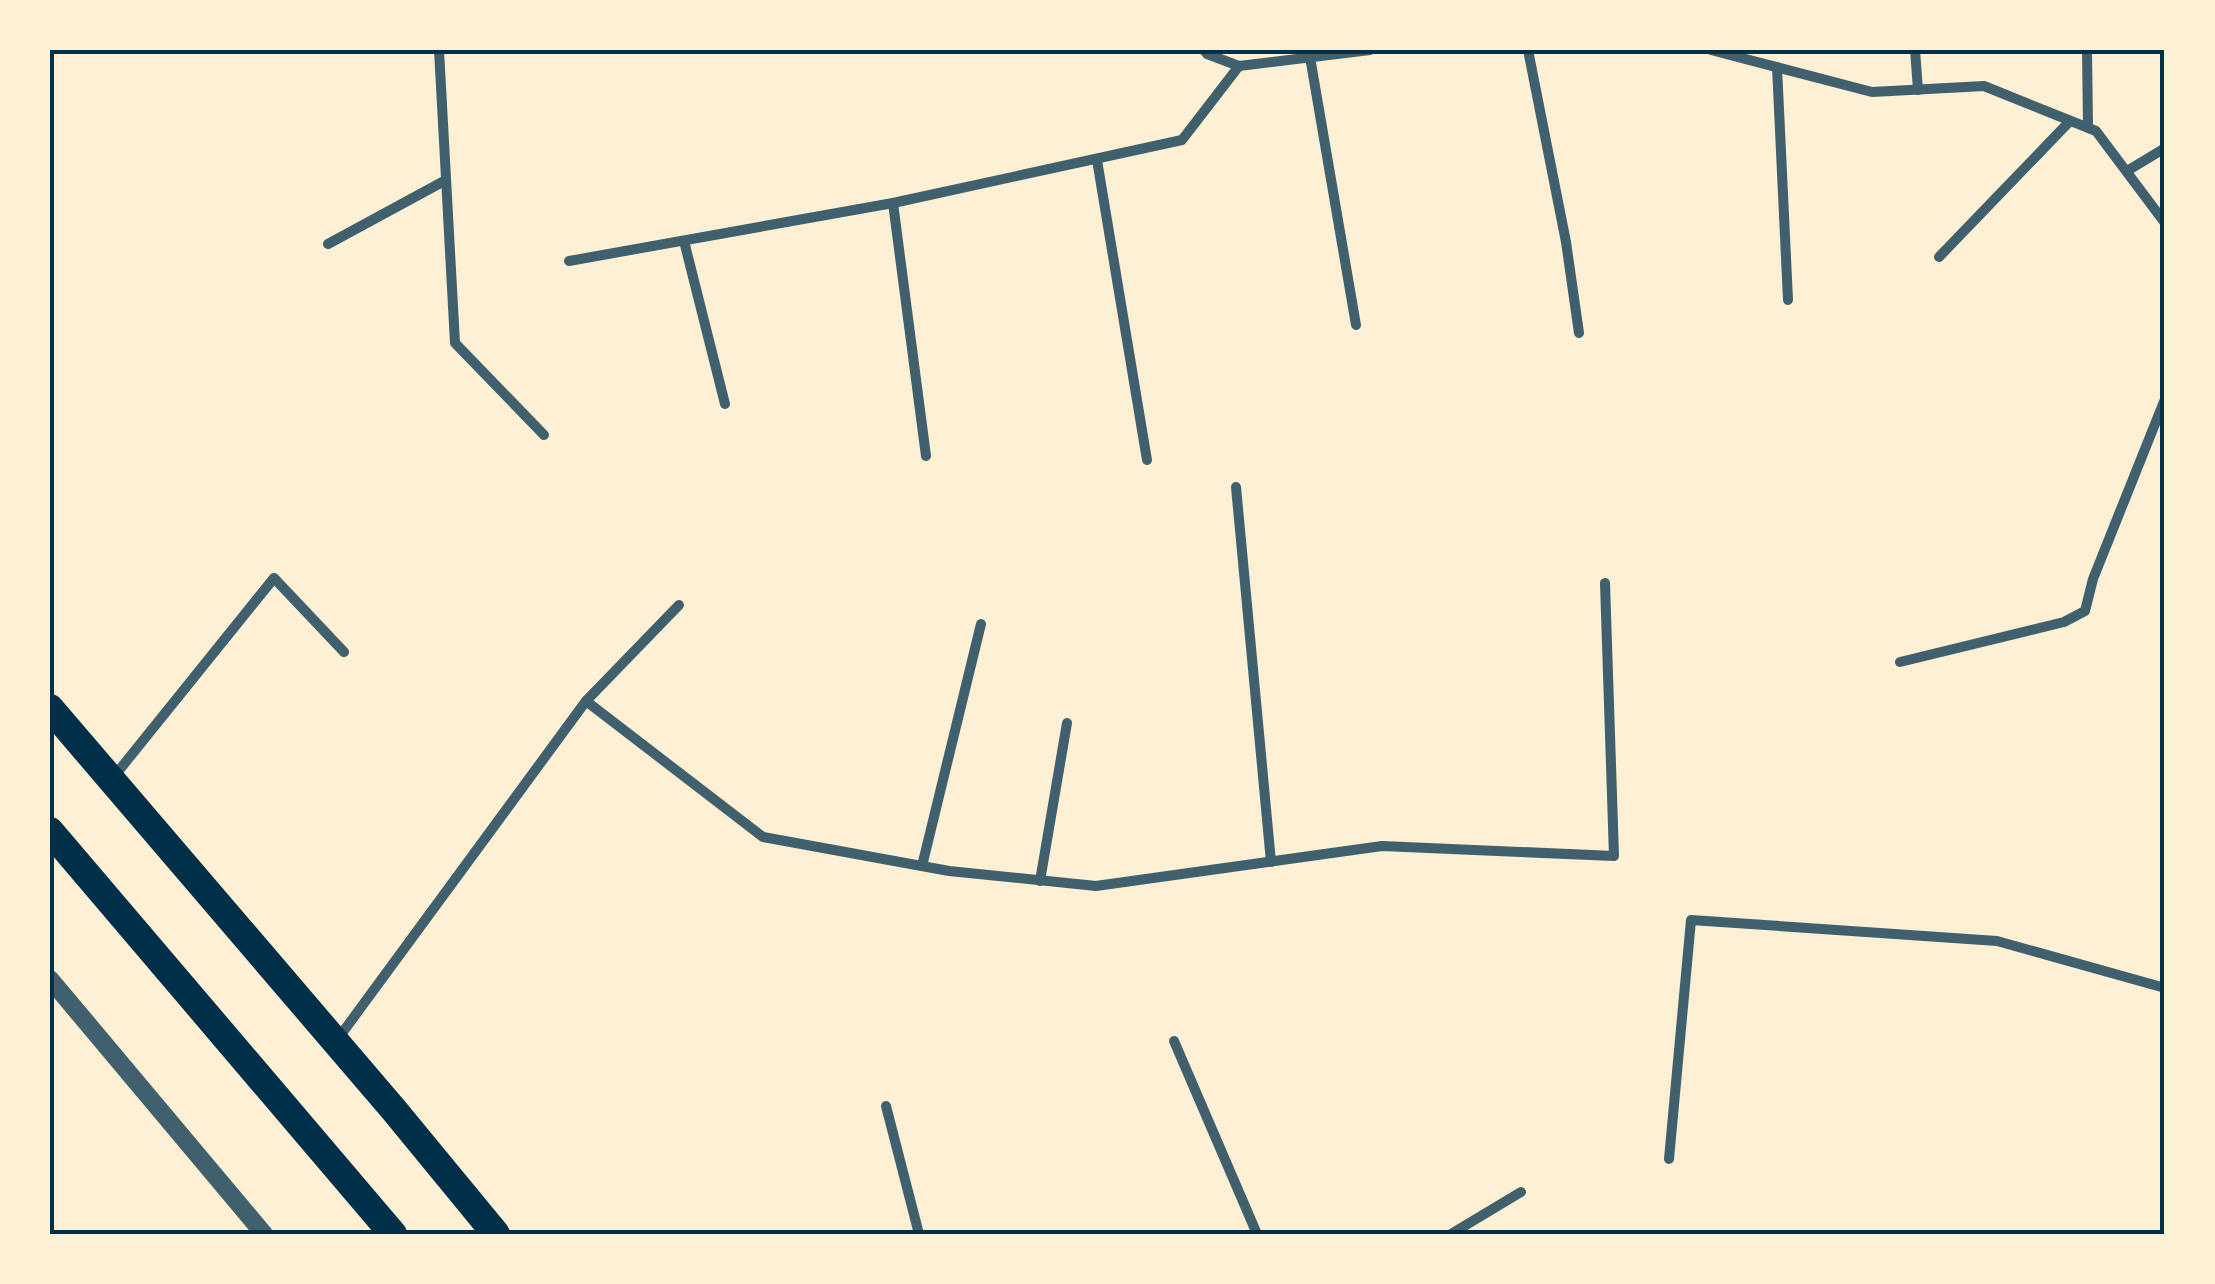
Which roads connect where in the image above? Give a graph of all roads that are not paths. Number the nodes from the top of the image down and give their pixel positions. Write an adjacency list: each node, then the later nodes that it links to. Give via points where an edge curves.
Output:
1 (440, 50): 17 (street)
2 (1204, 50): 9 (street)
3 (1370, 50): 8 (street)
4 (1528, 50): 26 (street)
5 (1711, 50): 10 (street)
6 (1915, 50): 11 (street)
7 (2087, 50): 13 (street)
8 (1310, 57): 9 (street); 25 (street)
9 (1238, 66): 15 (street, via 1182,140)
10 (1777, 68): 11 (street, via 1872,92); 24 (street)
11 (1918, 90): 12 (street, via 1984,86)
12 (2070, 120): 13 (street); 22 (street)
13 (2088, 128): 16 (street)
14 (2165, 148): 16 (street)
15 (1097, 160): 18 (street); 31 (street)
16 (2127, 171): 19 (street)
17 (446, 180): 21 (street); 29 (street, via 455,343)
18 (893, 203): 20 (street); 30 (street)
19 (2165, 222)
20 (684, 240): 23 (street); 28 (street)
21 (328, 244)
22 (1939, 257)
23 (569, 261)
24 (1788, 300)
25 (1356, 325)
26 (1579, 334)
27 (2165, 399): 37 (street, via 2085,611 2064,622)
28 (724, 404)
29 (544, 434)
30 (926, 456)
31 (1147, 460)
32 (1236, 487): 43 (street)
33 (1605, 583): 43 (street, via 1614,856 1382,846)
34 (679, 605): 38 (street)
35 (981, 624): 44 (street)
36 (344, 652): 41 (street, via 274,578)
37 (1900, 662)
38 (586, 701): 44 (street, via 763,837); 49 (street)
39 (50, 708): 41 (highway)
40 (1066, 723): 45 (street)
41 (112, 779): 49 (highway)
42 (50, 831): 54 (highway)
43 (1271, 862): 45 (street, via 1096,886)
44 (922, 866): 45 (street)
45 (1040, 881)
46 (50, 979): 53 (street)
47 (2165, 988): 51 (street, via 1998,941 1691,920)
48 (1174, 1040): 57 (street)
49 (336, 1041): 55 (highway)
50 (886, 1106): 56 (street)
51 (1670, 1160)
52 (1521, 1192): 58 (street)
53 (264, 1234)
54 (393, 1234)
55 (496, 1234)
56 (919, 1234)
57 (1256, 1234)
58 (1452, 1234)

